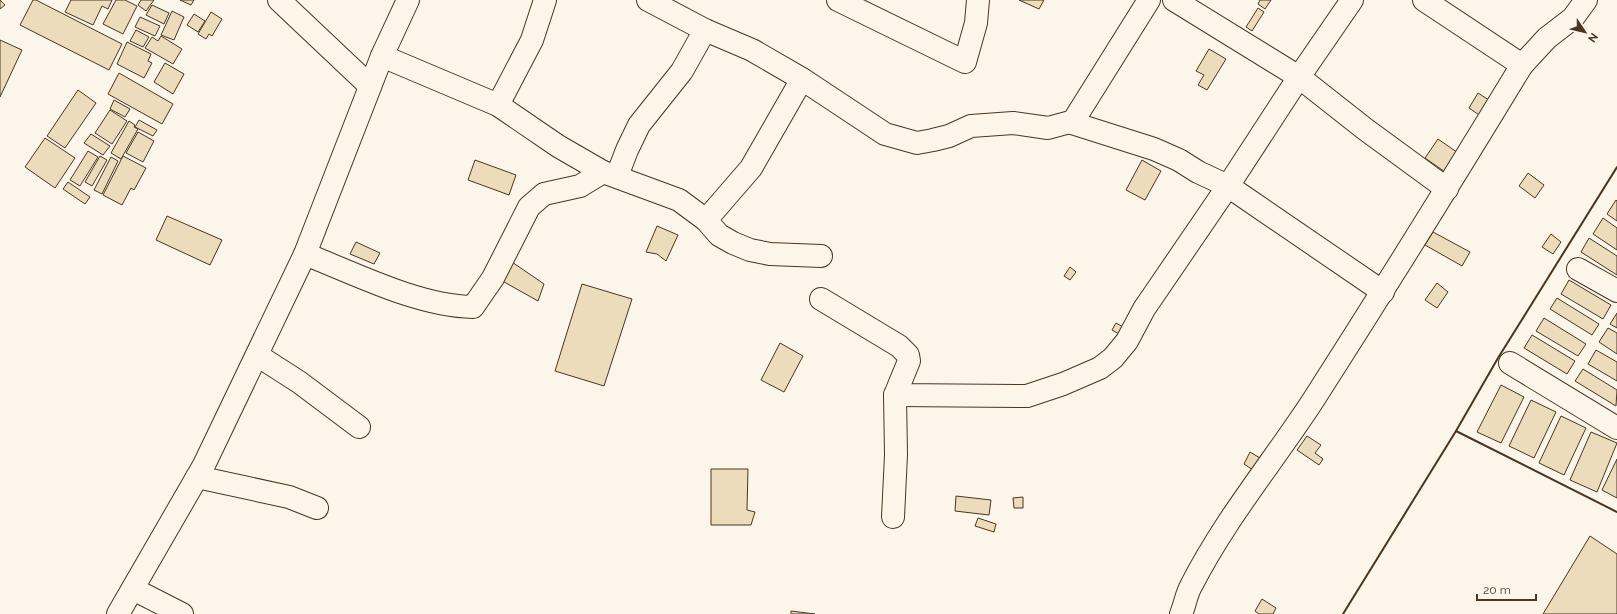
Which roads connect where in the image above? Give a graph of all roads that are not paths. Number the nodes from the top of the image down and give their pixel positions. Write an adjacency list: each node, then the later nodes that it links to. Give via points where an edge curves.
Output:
1 (279, 0): 17 (street)
2 (408, 0): 13 (street)
3 (545, 0): 18 (street, via 532,40)
4 (648, 0): 12 (street)
5 (838, 0): 6 (street, via 965,62 976,23)
6 (978, 0)
7 (1149, 0): 19 (street)
8 (1174, 0): 15 (street)
9 (1352, 0): 15 (street)
10 (1424, 0): 14 (street)
11 (1586, 0): 14 (street, via 1573,18 1547,38)
12 (705, 30): 16 (street, via 752,50); 20 (street, via 682,72 639,125 627,150)
13 (382, 56): 17 (street); 18 (street)
14 (1522, 65): 22 (street)
15 (1299, 77): 21 (street); 22 (street)
16 (802, 79): 19 (street, via 885,134 917,143 944,137 971,126 1013,123 1048,128); 23 (street, via 751,168)
17 (370, 86): 24 (street)
18 (498, 105): 20 (street, via 558,146)
19 (1072, 123): 21 (street, via 1154,149)
20 (610, 174): 23 (street, via 679,200); 24 (street, via 580,186 544,194 529,207 493,278 473,307 454,306 406,294)
21 (1228, 186): 28 (street); 32 (street, via 1144,309 1127,341 1113,358 1100,368 1027,396)
22 (1447, 189): 28 (street)
23 (706, 220): 25 (street, via 719,235 750,250 770,254)
24 (305, 254): 30 (street)
25 (821, 256)
26 (1578, 269): 27 (street)
27 (1617, 291)
28 (1383, 292): 41 (street, via 1293,430 1241,503 1190,588)
29 (821, 299): 32 (street, via 899,346 908,355 909,361)
30 (257, 355): 33 (street, via 300,382); 35 (street)
31 (1510, 364): 34 (street)
32 (895, 395): 37 (street)
33 (359, 427)
34 (1617, 428)
35 (197, 477): 36 (street, via 289,497); 38 (street)
36 (317, 508)
37 (893, 517)
38 (132, 589): 39 (street); 40 (street)
39 (118, 614)
40 (182, 614)
41 (1181, 614)

